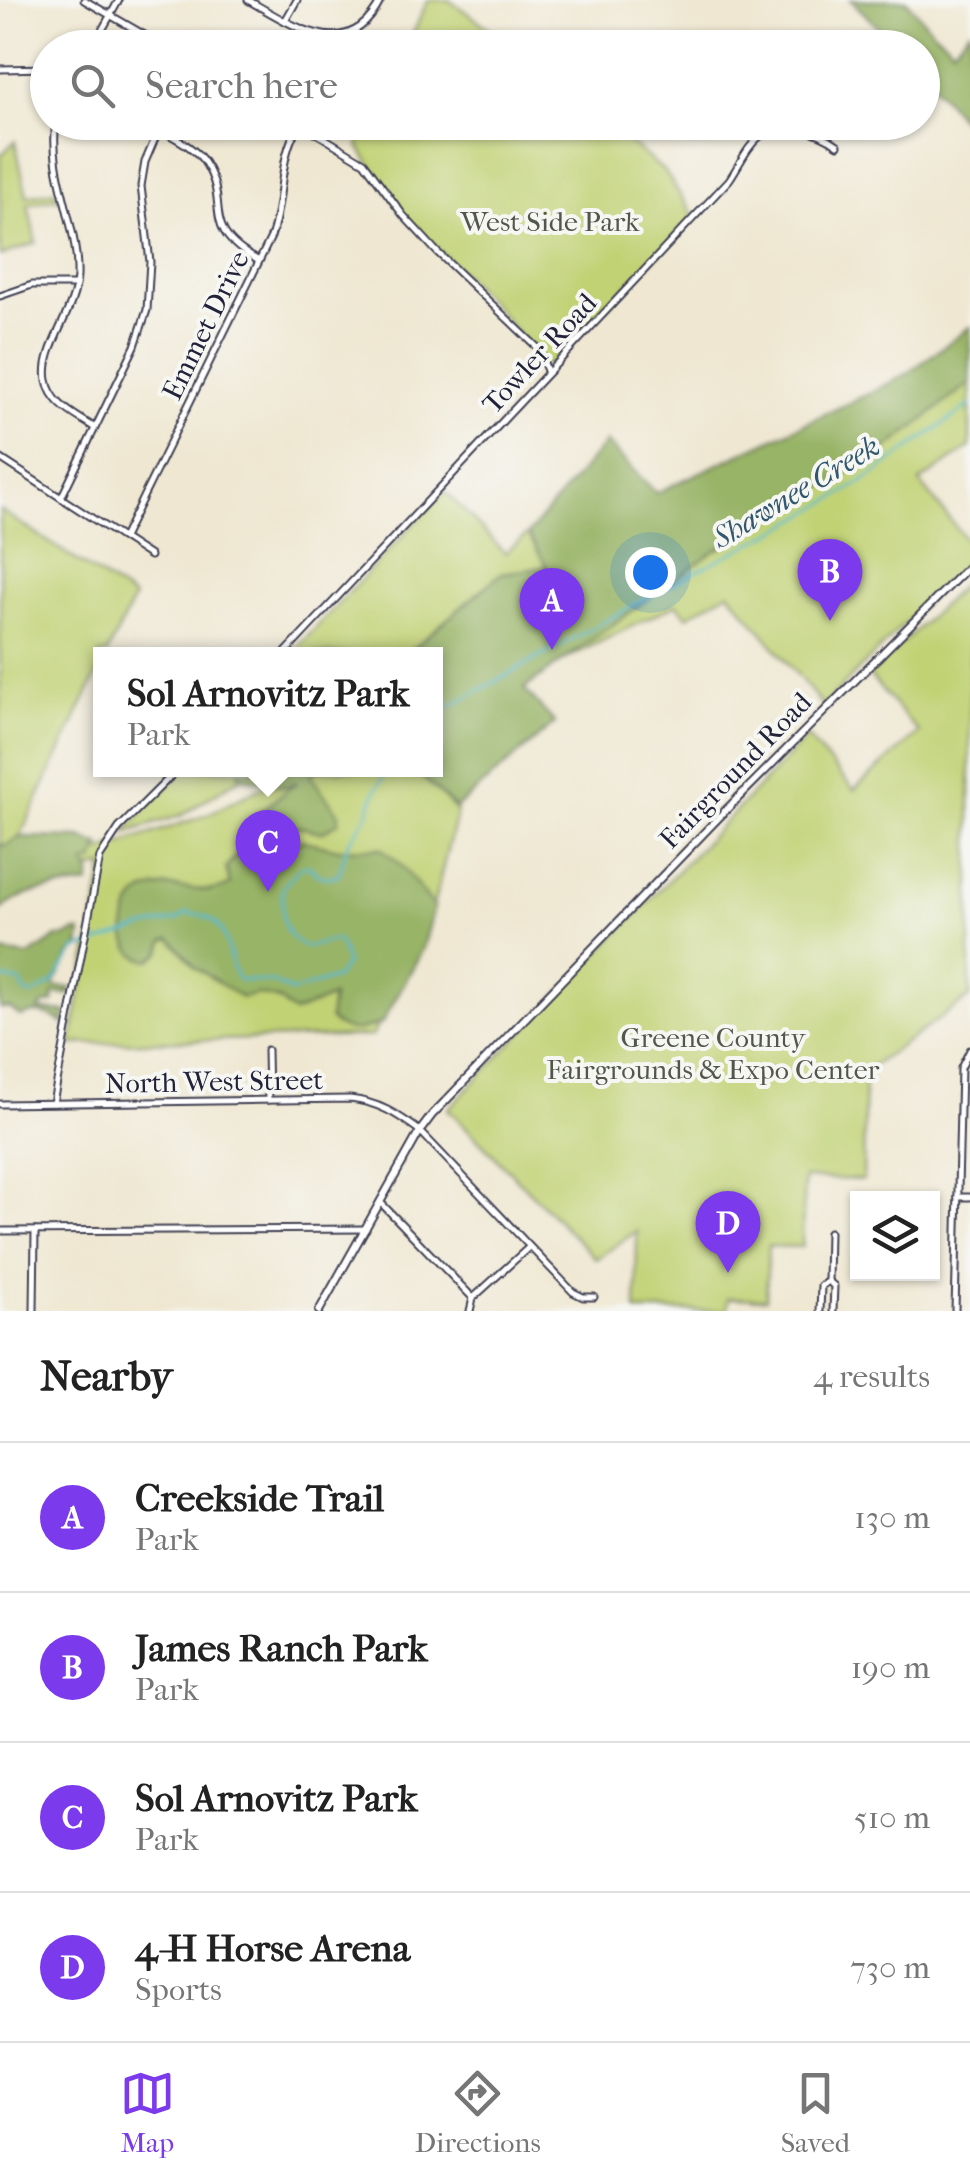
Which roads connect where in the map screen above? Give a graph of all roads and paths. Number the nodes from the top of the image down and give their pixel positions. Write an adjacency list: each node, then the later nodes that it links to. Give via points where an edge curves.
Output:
1 (84, 0): 6 (street)
2 (119, 0): 6 (street)
3 (248, 0): 7 (street)
4 (296, 0): 7 (street)
5 (382, 0): 11 (street)
6 (110, 15): 8 (street); 9 (street)
7 (285, 21): 10 (street)
8 (102, 30)
9 (136, 30)
10 (305, 30)
11 (353, 30)
12 (0, 68): 13 (street)
13 (30, 68)
14 (56, 140): 23 (street)
15 (154, 140): 26 (street, via 141,186 150,262 147,310)
16 (174, 140): 22 (street, via 202,159 224,234)
17 (291, 140): 22 (street, Emmet Drive, via 278,217)
18 (328, 140): 25 (street, via 364,162 402,215 540,350)
19 (757, 140): 25 (street, Towler Road, via 729,180)
20 (832, 140): 21 (street, Towler Road)
21 (838, 144)
22 (259, 261): 29 (street, Emmet Drive)
23 (76, 285): 24 (street, via 32,284); 26 (street, via 46,378 58,402)
24 (0, 296)
25 (547, 373): 32 (street, Towler Road)
26 (95, 428): 28 (street)
27 (0, 458): 28 (street)
28 (61, 498): 29 (street)
29 (123, 538): 30 (street)
30 (150, 556)
31 (970, 565): 39 (street, Fairground Road)
32 (291, 647)
33 (170, 777): 37 (street, via 104,848)
34 (267, 1050): 36 (street)
35 (970, 1050): 40 (street, via 962,1068)
36 (268, 1100): 37 (street, North West Street); 39 (street, North West Street, via 361,1100)
37 (52, 1103): 38 (street, North West Street)
38 (0, 1104)
39 (420, 1131): 42 (street, Fairground Road); 47 (street, North West Street)
40 (958, 1197): 41 (street); 56 (street)
41 (970, 1197)
42 (381, 1202): 43 (street, Fairground Road); 50 (street)
43 (366, 1228): 45 (street); 52 (street, Fairground Road)
44 (0, 1231): 45 (street)
45 (35, 1231): 51 (street)
46 (829, 1232): 48 (street)
47 (528, 1248): 49 (street, North West Street, via 573,1292); 50 (street)
48 (828, 1281): 54 (street, via 821,1286); 55 (street, via 834,1286)
49 (594, 1297)
50 (473, 1298): 53 (street)
51 (34, 1311)
52 (320, 1311)
53 (470, 1311)
54 (820, 1311)
55 (833, 1311)
56 (955, 1311)

